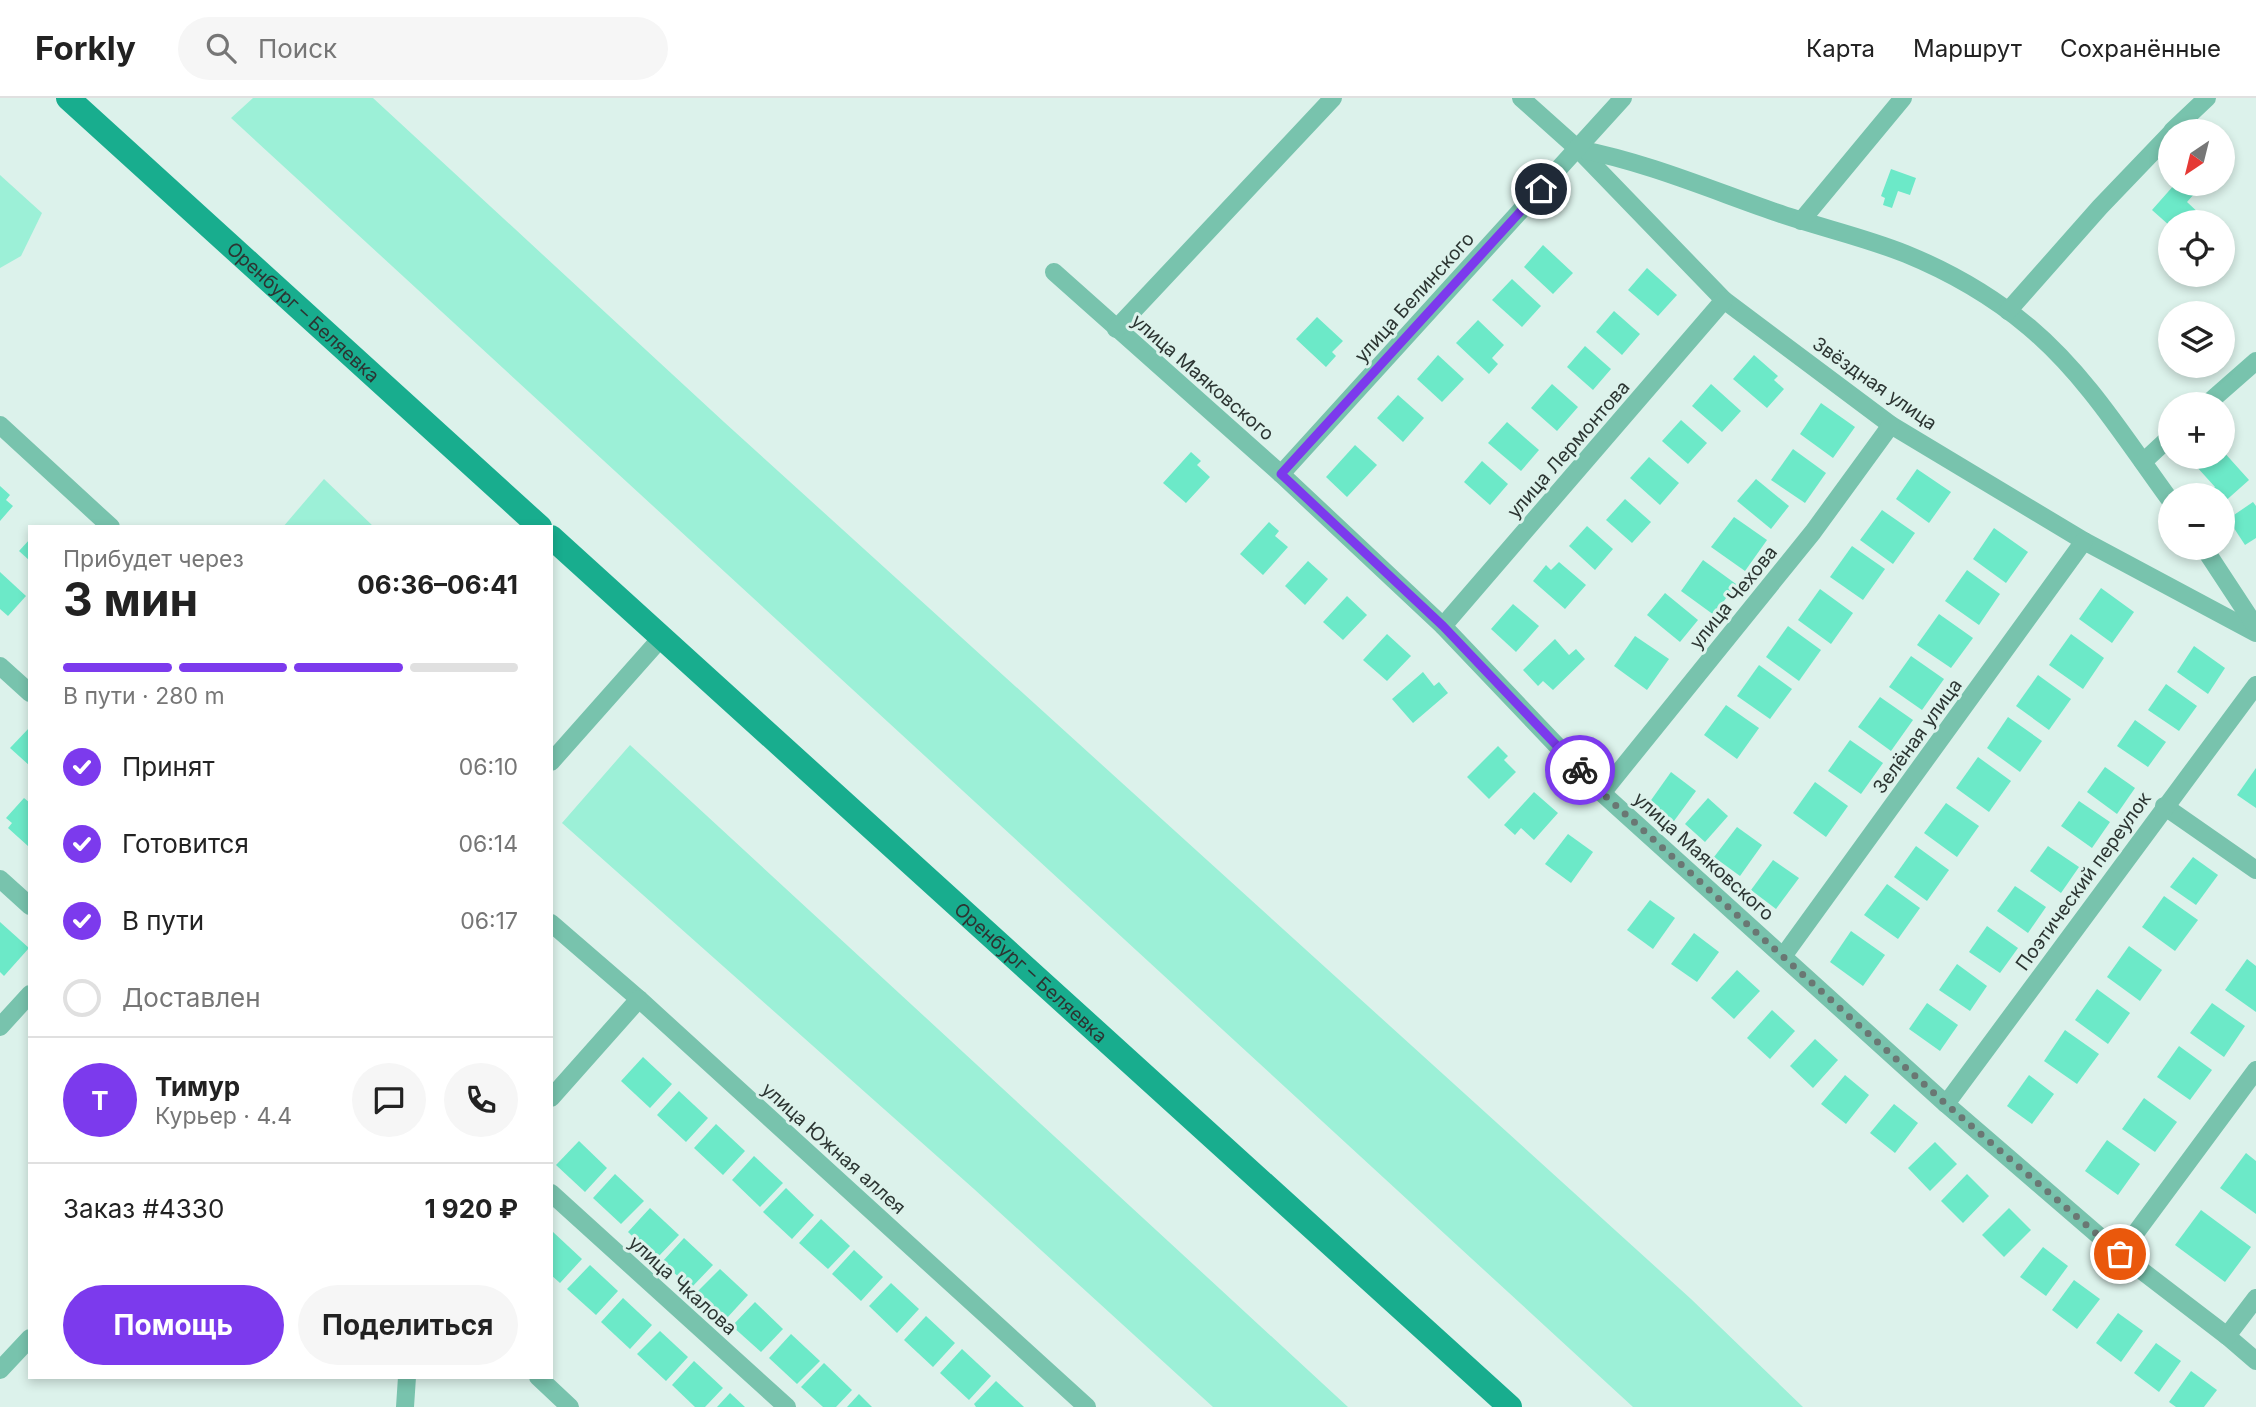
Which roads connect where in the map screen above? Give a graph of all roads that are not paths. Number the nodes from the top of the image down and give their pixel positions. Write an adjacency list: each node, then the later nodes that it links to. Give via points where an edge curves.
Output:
1 (68, 98): 24 (main road, Оренбург – Беляевка)
2 (1333, 98): 14 (street)
3 (1521, 98): 9 (street, Звёздная улица)
4 (1623, 98): 9 (street, улица Белинского)
5 (1903, 98): 10 (street)
6 (2207, 98): 7 (street)
7 (2185, 119)
8 (2158, 146): 13 (street)
9 (1578, 149): 10 (street, via 1648,166); 12 (street, Звёздная улица); 21 (street, улица Белинского)
10 (1801, 221): 13 (street, via 1905,254 1964,282)
11 (1054, 272): 14 (street, улица Маяковского)
12 (1724, 300): 18 (street, Звёздная улица); 28 (street, улица Лермонтова)
13 (2008, 310): 20 (street, via 2085,383)
14 (1116, 329): 21 (street, улица Маяковского)
15 (2256, 361): 16 (street)
16 (2221, 392)
17 (0, 425): 23 (street)
18 (1891, 425): 26 (street, Звёздная улица); 36 (street, улица Чехова, via 1813,532)
19 (2158, 449): 20 (street)
20 (2143, 462): 22 (street)
21 (1281, 474): 28 (street, улица Маяковского)
22 (2158, 483)
23 (109, 525)
24 (538, 525)
25 (553, 539): 31 (main road, Оренбург – Беляевка)
26 (2084, 541): 30 (street, Звёздная улица); 42 (street, Зелёная улица)
27 (2212, 560): 29 (street)
28 (1443, 626): 36 (street, улица Маяковского)
29 (2256, 627)
30 (2256, 634)
31 (662, 637): 35 (street); 62 (main road, Оренбург – Беляевка)
32 (0, 666): 34 (street)
33 (2256, 685): 37 (street, Поэтический переулок)
34 (28, 691)
35 (553, 760)
36 (1602, 793): 42 (street, улица Маяковского)
37 (2164, 806): 38 (street); 48 (street, Поэтический переулок)
38 (2256, 870)
39 (0, 879): 40 (street)
40 (28, 904)
41 (553, 925): 44 (street, улица Южная аллея)
42 (1784, 955): 48 (street, улица Маяковского)
43 (28, 996): 45 (street)
44 (639, 999): 47 (street); 61 (street, улица Южная аллея)
45 (0, 1027)
46 (2256, 1070): 50 (street)
47 (553, 1096)
48 (1946, 1104): 50 (street, улица Маяковского)
49 (553, 1195): 60 (street, улица Чкалова)
50 (2120, 1254): 52 (street, улица Маяковского)
51 (2256, 1298): 52 (street)
52 (2227, 1336): 54 (street, улица Маяковского)
53 (28, 1340): 55 (street)
54 (2256, 1361)
55 (0, 1370)
56 (407, 1379): 58 (street)
57 (540, 1379): 59 (street)
58 (405, 1407)
59 (570, 1407)
60 (787, 1407)
61 (1087, 1407)
62 (1510, 1407)

